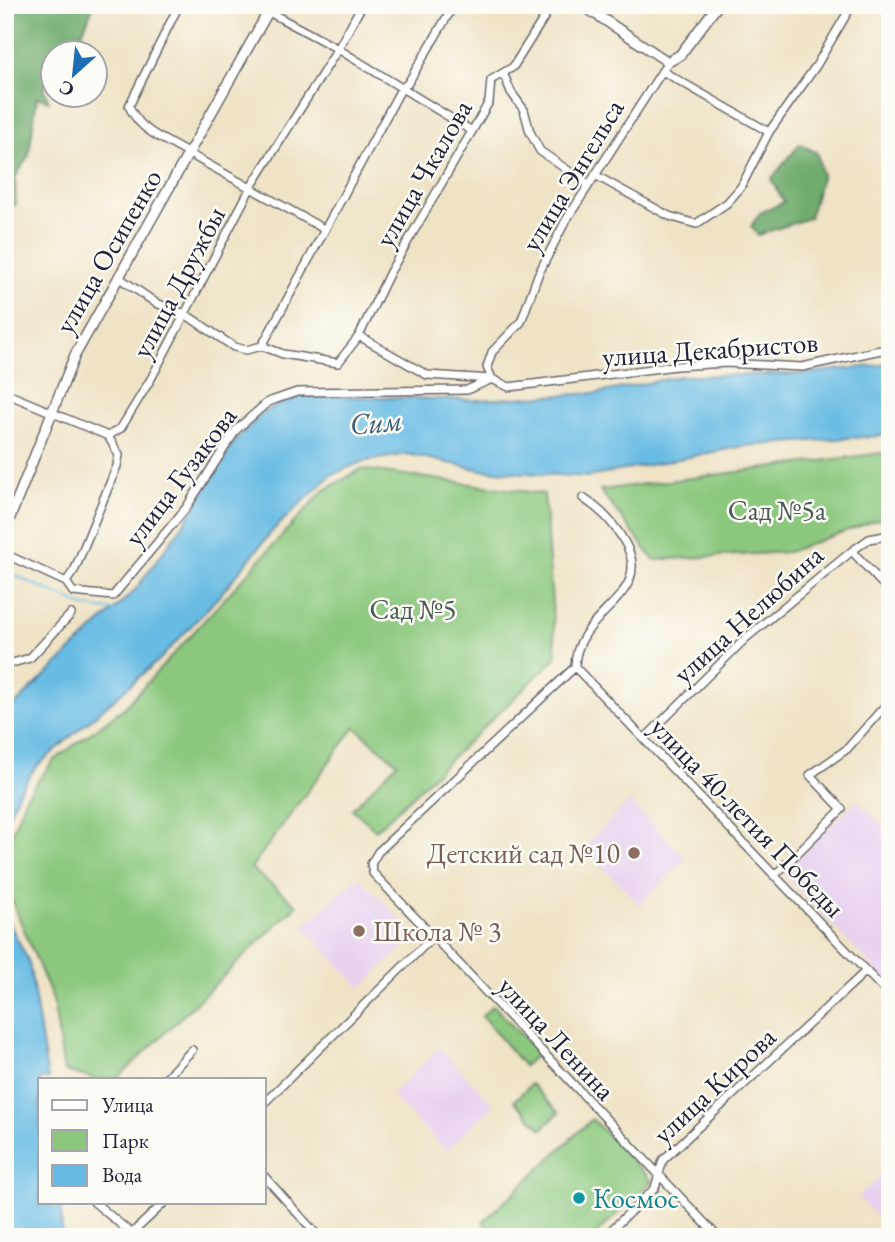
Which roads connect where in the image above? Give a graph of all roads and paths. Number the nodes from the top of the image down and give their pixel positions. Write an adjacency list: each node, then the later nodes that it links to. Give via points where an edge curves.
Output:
1 (179, 5): 16 (street, via 129,106 142,126)
2 (256, 5): 9 (street)
3 (362, 5): 10 (street, улица Дружбы)
4 (454, 5): 13 (street)
5 (552, 5): 12 (street, улица Чкалова)
6 (582, 5): 11 (main road)
7 (718, 5): 11 (main road, улица Энгельса)
8 (852, 5): 15 (street)
9 (270, 8): 10 (street); 16 (main road, улица Осипенко)
10 (338, 49): 13 (street); 19 (street, улица Дружбы)
11 (666, 67): 15 (street); 17 (street, улица Энгельса)
12 (504, 75): 14 (street, улица Чкалова, via 491,80 489,102); 18 (street, via 540,151)
13 (401, 89): 14 (street); 20 (street)
14 (472, 131): 23 (street, улица Чкалова, via 390,272)
15 (769, 132): 17 (street, via 741,187 696,224 668,216)
16 (190, 153): 19 (street); 21 (main road, улица Осипенко)
17 (595, 175): 18 (street, улица Энгельса)
18 (589, 185): 26 (street, улица Энгельса, via 538,275 520,322 492,352 487,367)
19 (251, 187): 20 (street); 22 (street, улица Дружбы)
20 (324, 229): 24 (street)
21 (118, 276): 22 (street, via 156,303); 28 (main road, улица Осипенко, via 75,355)
22 (185, 314): 24 (street, via 233,347); 29 (street, улица Дружбы, via 121,428)
23 (359, 336): 24 (street, улица Чкалова, via 338,363); 26 (street, улица Декабристов, via 427,375)
24 (262, 346)
25 (890, 348): 26 (street, улица Декабристов, via 802,367 689,365 509,387)
26 (492, 379): 35 (street, улица Гузакова, via 467,390 297,392 268,402 236,430 186,508 113,596 73,592)
27 (5, 393): 28 (street)
28 (50, 414): 29 (street); 31 (main road, улица Осипенко)
29 (108, 436): 35 (street, via 119,455 117,466)
30 (583, 498): 39 (street, via 604,512 619,531 635,568 627,586 583,639 575,654)
31 (5, 530)
32 (890, 535): 33 (street, улица Нелюбина, via 869,539)
33 (852, 551): 36 (street); 41 (street, улица Нелюбина, via 746,638)
34 (5, 554): 35 (street, улица Гузакова)
35 (66, 582)
36 (890, 592)
37 (71, 614): 38 (street, via 30,658)
38 (5, 665)
39 (575, 667): 41 (street, улица 40-летия Победы); 43 (street, улица Ленина, via 378,852 371,864 373,873)
40 (890, 700): 42 (street, via 847,749 810,775 842,809)
41 (644, 739): 42 (street, улица 40-летия Победы)
42 (774, 876): 44 (street, улица 40-летия Победы)
43 (433, 937): 48 (street); 49 (street, улица Ленина)
44 (866, 971): 45 (street, улица 40-летия Победы); 49 (street, улица Кирова, via 663,1160)
45 (890, 996)
46 (192, 1050): 47 (street)
47 (166, 1078)
48 (266, 1101)
49 (659, 1176): 55 (street, улица Кирова, via 655,1188); 56 (street, улица Ленина)
50 (266, 1177): 54 (street)
51 (96, 1204): 53 (street)
52 (163, 1204): 53 (street)
53 (130, 1235)
54 (319, 1237)
55 (604, 1237)
56 (718, 1237)

